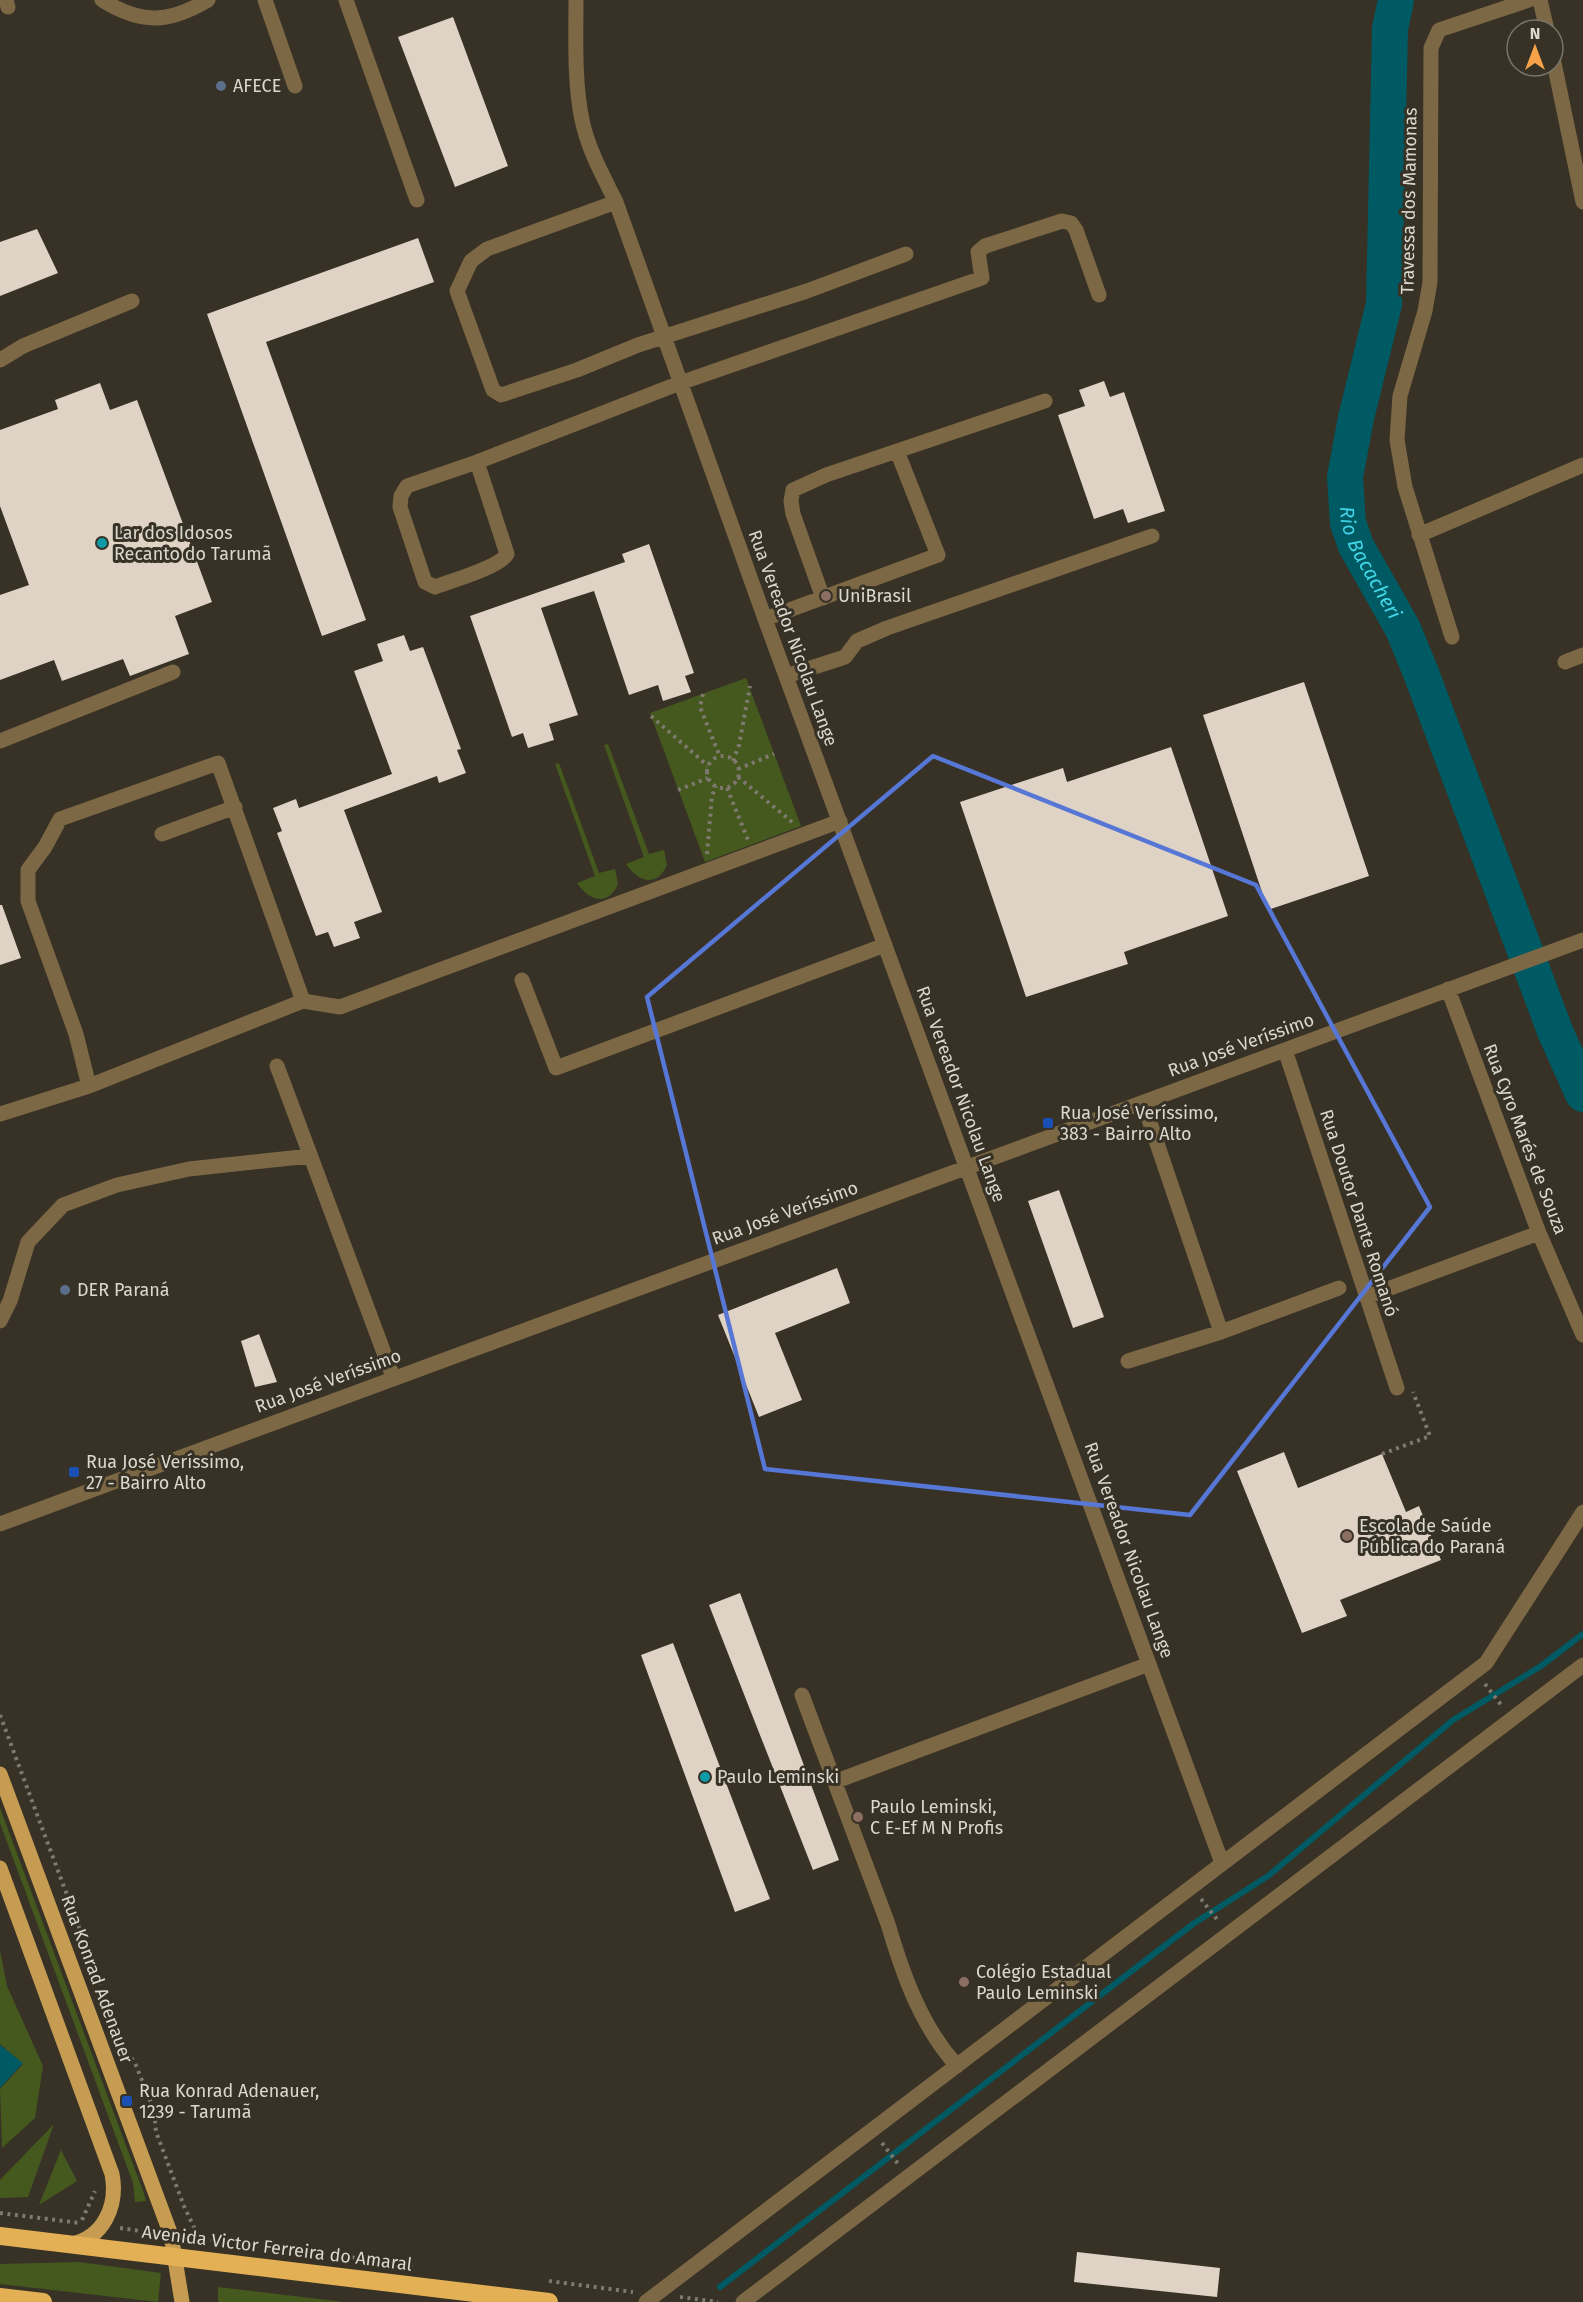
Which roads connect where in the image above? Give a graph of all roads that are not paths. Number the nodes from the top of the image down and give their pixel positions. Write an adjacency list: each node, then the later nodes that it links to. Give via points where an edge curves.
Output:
1 (102, 0): 2 (street, via 119,11 153,20 185,14)
2 (208, 0)
3 (265, 0): 10 (street)
4 (346, 0): 11 (street)
5 (576, 0): 12 (street, Rua Vereador Nicolau Lange, via 577,85 582,122 594,158)
6 (1529, 0): 24 (street, Travessa dos Mamonas, via 1439,30 1431,48 1430,282 1397,417 1400,466)
7 (1540, 0): 8 (street)
8 (1544, 18)
9 (1557, 78): 13 (street)
10 (296, 86)
11 (417, 200)
12 (616, 202): 17 (street, Rua Vereador Nicolau Lange); 17 (street, via 487,249 471,261 457,291 485,375 493,390 501,395)
13 (1583, 202)
14 (906, 254): 17 (street)
15 (1099, 295): 19 (street, via 1076,230 1071,223 1062,221 985,246 978,252 982,278)
16 (132, 301): 18 (street, via 23,346)
17 (665, 338): 19 (street, Rua Vereador Nicolau Lange)
18 (0, 360)
19 (680, 383): 22 (street); 27 (street, Rua Vereador Nicolau Lange)
20 (1046, 401): 21 (street)
21 (897, 452): 26 (street, via 847,467 793,490 793,514); 26 (street, via 939,555)
22 (477, 462): 22 (street, via 507,554 504,560 430,586 425,582 400,507 401,496 407,486)
23 (1583, 465): 24 (street)
24 (1419, 535): 28 (street, Travessa dos Mamonas)
25 (1152, 536): 32 (street, via 887,628 857,641 845,657)
26 (823, 598): 27 (street)
27 (765, 619): 32 (street, Rua Vereador Nicolau Lange)
28 (1452, 637)
29 (1583, 655): 30 (street)
30 (1565, 662)
31 (173, 672): 33 (street)
32 (786, 676): 35 (street, Rua Vereador Nicolau Lange)
33 (0, 741)
34 (235, 807): 36 (street); 41 (street); 44 (street, via 218,763 60,819 28,870 28,902 76,1034)
35 (842, 827): 38 (street, Rua Vereador Nicolau Lange); 41 (street, via 340,1007)
36 (162, 834)
37 (1583, 939): 40 (street, Rua José Veríssimo)
38 (885, 945): 39 (street, via 556,1068); 50 (street, Rua Vereador Nicolau Lange)
39 (522, 980)
40 (1448, 989): 42 (street, Rua José Veríssimo); 51 (street, Rua Cyro Marés de Souza)
41 (303, 1001): 44 (street)
42 (1285, 1050): 45 (street, Rua José Veríssimo); 53 (street, Rua Doutor Dante Romanó)
43 (276, 1066): 49 (street)
44 (89, 1086): 46 (street)
45 (1143, 1102): 50 (street, Rua José Veríssimo); 55 (street)
46 (35, 1105): 47 (street); 48 (street)
47 (0, 1114)
48 (0, 1126)
49 (310, 1156): 54 (street, via 189,1169 117,1185 63,1205 28,1242); 58 (street)
50 (967, 1167): 58 (street, Rua José Veríssimo); 62 (street, Rua Vereador Nicolau Lange)
51 (1539, 1233): 53 (street); 56 (street, Rua Cyro Marés de Souza)
52 (1339, 1288): 55 (street)
53 (1366, 1297): 59 (street, Rua Doutor Dante Romanó)
54 (0, 1321)
55 (1221, 1332): 57 (street)
56 (1583, 1335)
57 (1128, 1361)
58 (393, 1377): 61 (street, Rua José Veríssimo)
59 (1397, 1388)
60 (1583, 1512): 67 (street, via 1486,1663)
61 (0, 1524)
62 (1149, 1664): 66 (street); 67 (street, Rua Vereador Nicolau Lange)
63 (1583, 1665): 78 (street)
64 (802, 1695): 66 (street)
65 (0, 1774): 72 (main road, Rua Konrad Adenauer)
66 (834, 1782): 69 (street, via 924,2019)
67 (1222, 1863): 69 (street)
68 (0, 1868): 71 (main road, via 114,2182 111,2207 102,2226 84,2240)
69 (957, 2066): 77 (street)
70 (0, 2236): 71 (highway, Avenida Victor Ferreira do Amaral)
71 (66, 2244): 72 (highway, Avenida Victor Ferreira do Amaral)
72 (176, 2256): 75 (main road, Rua Konrad Adenauer); 76 (highway, Avenida Victor Ferreira do Amaral)
73 (0, 2297): 74 (highway)
74 (43, 2302)
75 (182, 2302)
76 (549, 2302)
77 (646, 2302)
78 (743, 2302)

